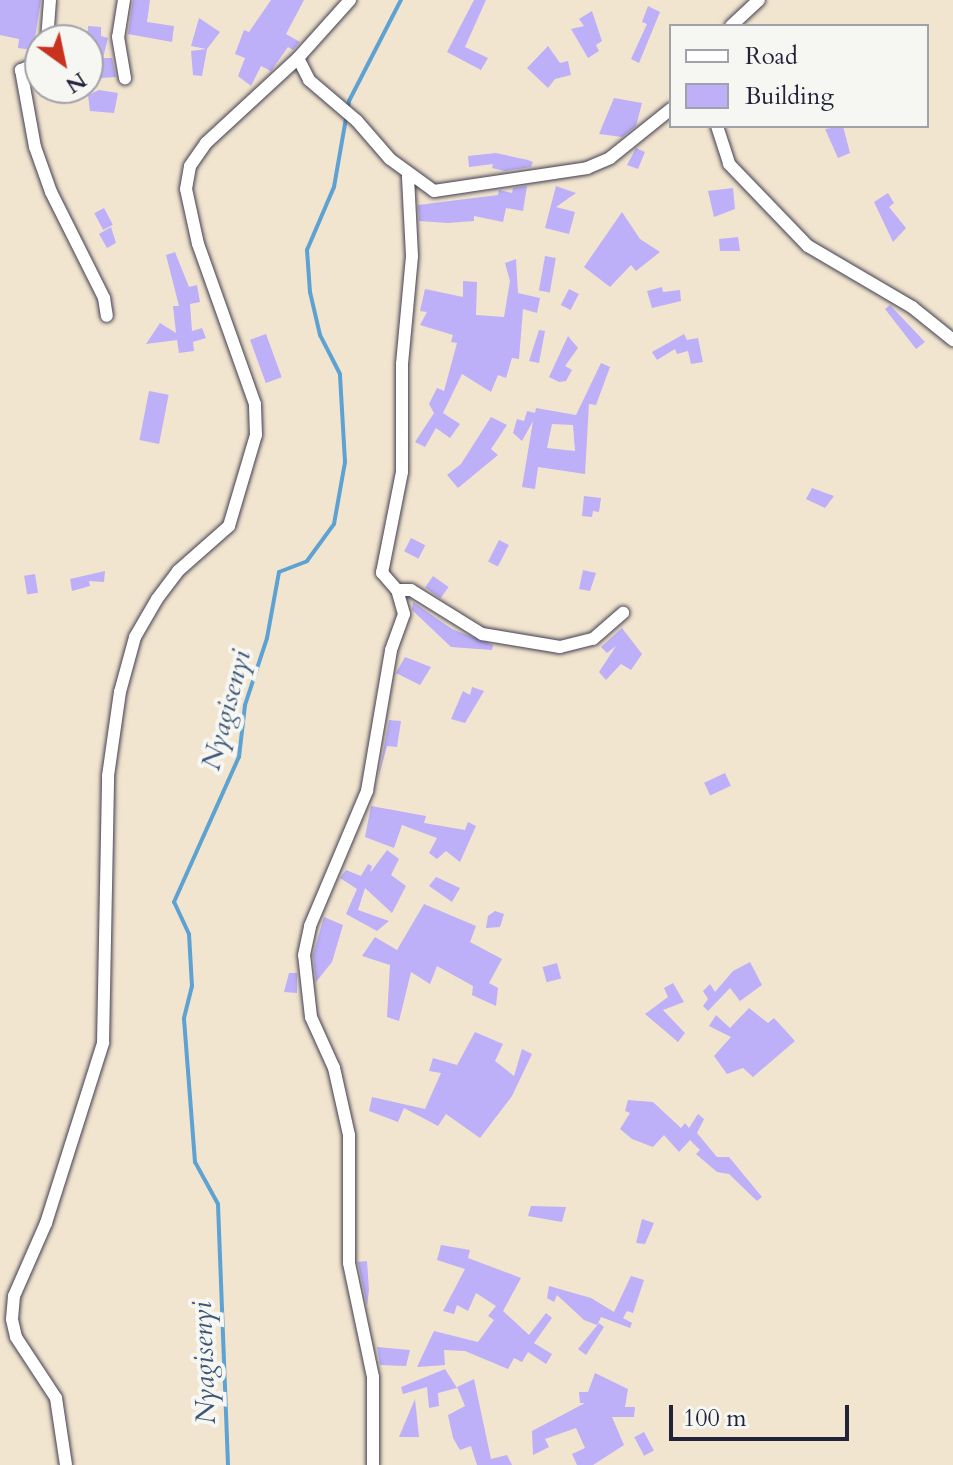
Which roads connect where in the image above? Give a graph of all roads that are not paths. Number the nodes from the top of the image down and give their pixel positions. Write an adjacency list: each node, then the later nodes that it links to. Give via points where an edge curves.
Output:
1 (50, 0): 5 (street)
2 (124, 0): 9 (street, via 118,37)
3 (350, 0): 7 (street)
4 (759, 0): 6 (street)
5 (48, 24)
6 (733, 24)
7 (298, 58): 14 (street, via 309,80); 19 (street, via 206,143 190,166 186,189 198,244 255,404 256,435 229,526 178,571 157,599 135,637 120,692 108,776 103,1043 46,1223 14,1296 12,1319 16,1337 56,1398)
8 (24, 69): 10 (street)
9 (125, 78)
10 (24, 86)
11 (27, 104): 15 (street, via 51,192 104,298)
12 (669, 111): 14 (street, via 610,158 587,168 523,173 453,191 434,191)
13 (718, 128): 16 (street, via 729,164 808,246 912,307)
14 (408, 176): 17 (street, via 412,256 402,364 402,472 382,573)
15 (107, 316)
16 (953, 340)
17 (397, 590): 18 (street, via 411,590 482,634 560,647 593,639); 20 (street, via 404,614 391,650 367,791 310,926 304,955 311,1017 334,1068 349,1135 349,1263 373,1377)
18 (623, 613)
19 (66, 1465)
20 (373, 1465)

